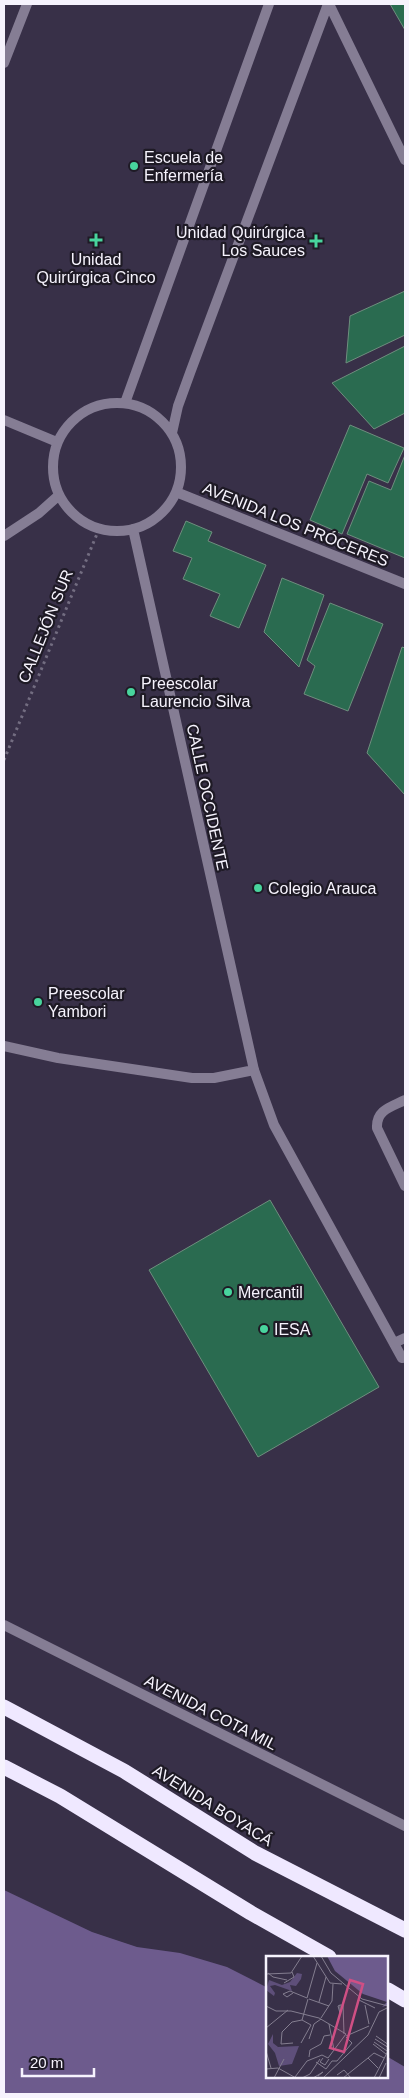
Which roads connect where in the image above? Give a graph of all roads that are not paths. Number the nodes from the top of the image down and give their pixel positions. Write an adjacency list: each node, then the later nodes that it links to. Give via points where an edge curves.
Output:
1 (27, 4): 4 (street)
2 (270, 4): 6 (street)
3 (329, 4): 5 (street); 8 (street, via 190,373)
4 (4, 63)
5 (405, 160)
6 (125, 402): 8 (street, via 152,412); 9 (street, via 92,407 77,416)
7 (4, 420): 9 (street)
8 (172, 433): 10 (street, via 182,462)
9 (57, 442): 11 (street, via 52,478)
10 (176, 492): 12 (street, via 166,508 151,521); 14 (street, AVENIDA LOS PRÓCERES)
11 (58, 496): 12 (street, via 82,522 116,532); 13 (street)
12 (134, 529): 16 (street, CALLE OCCIDENTE)
13 (4, 536)
14 (405, 584)
15 (4, 1046): 16 (street, via 58,1058 192,1078 214,1078)
16 (254, 1070): 20 (street, CALLE OCCIDENTE, via 274,1125)
17 (405, 1100): 18 (street, via 381,1112 376,1119 377,1128)
18 (405, 1186)
19 (405, 1338): 20 (street)
20 (394, 1343): 21 (street, CALLE OCCIDENTE)
21 (402, 1358)
22 (4, 1625): 25 (street, AVENIDA COTA MIL)
23 (4, 1707): 26 (highway, AVENIDA BOYACÁ, via 124,1770 255,1853)
24 (4, 1767): 27 (highway, via 60,1796)
25 (405, 1826)
26 (405, 1930)
27 (327, 1956)
28 (389, 1991): 29 (highway)
29 (405, 2000)

